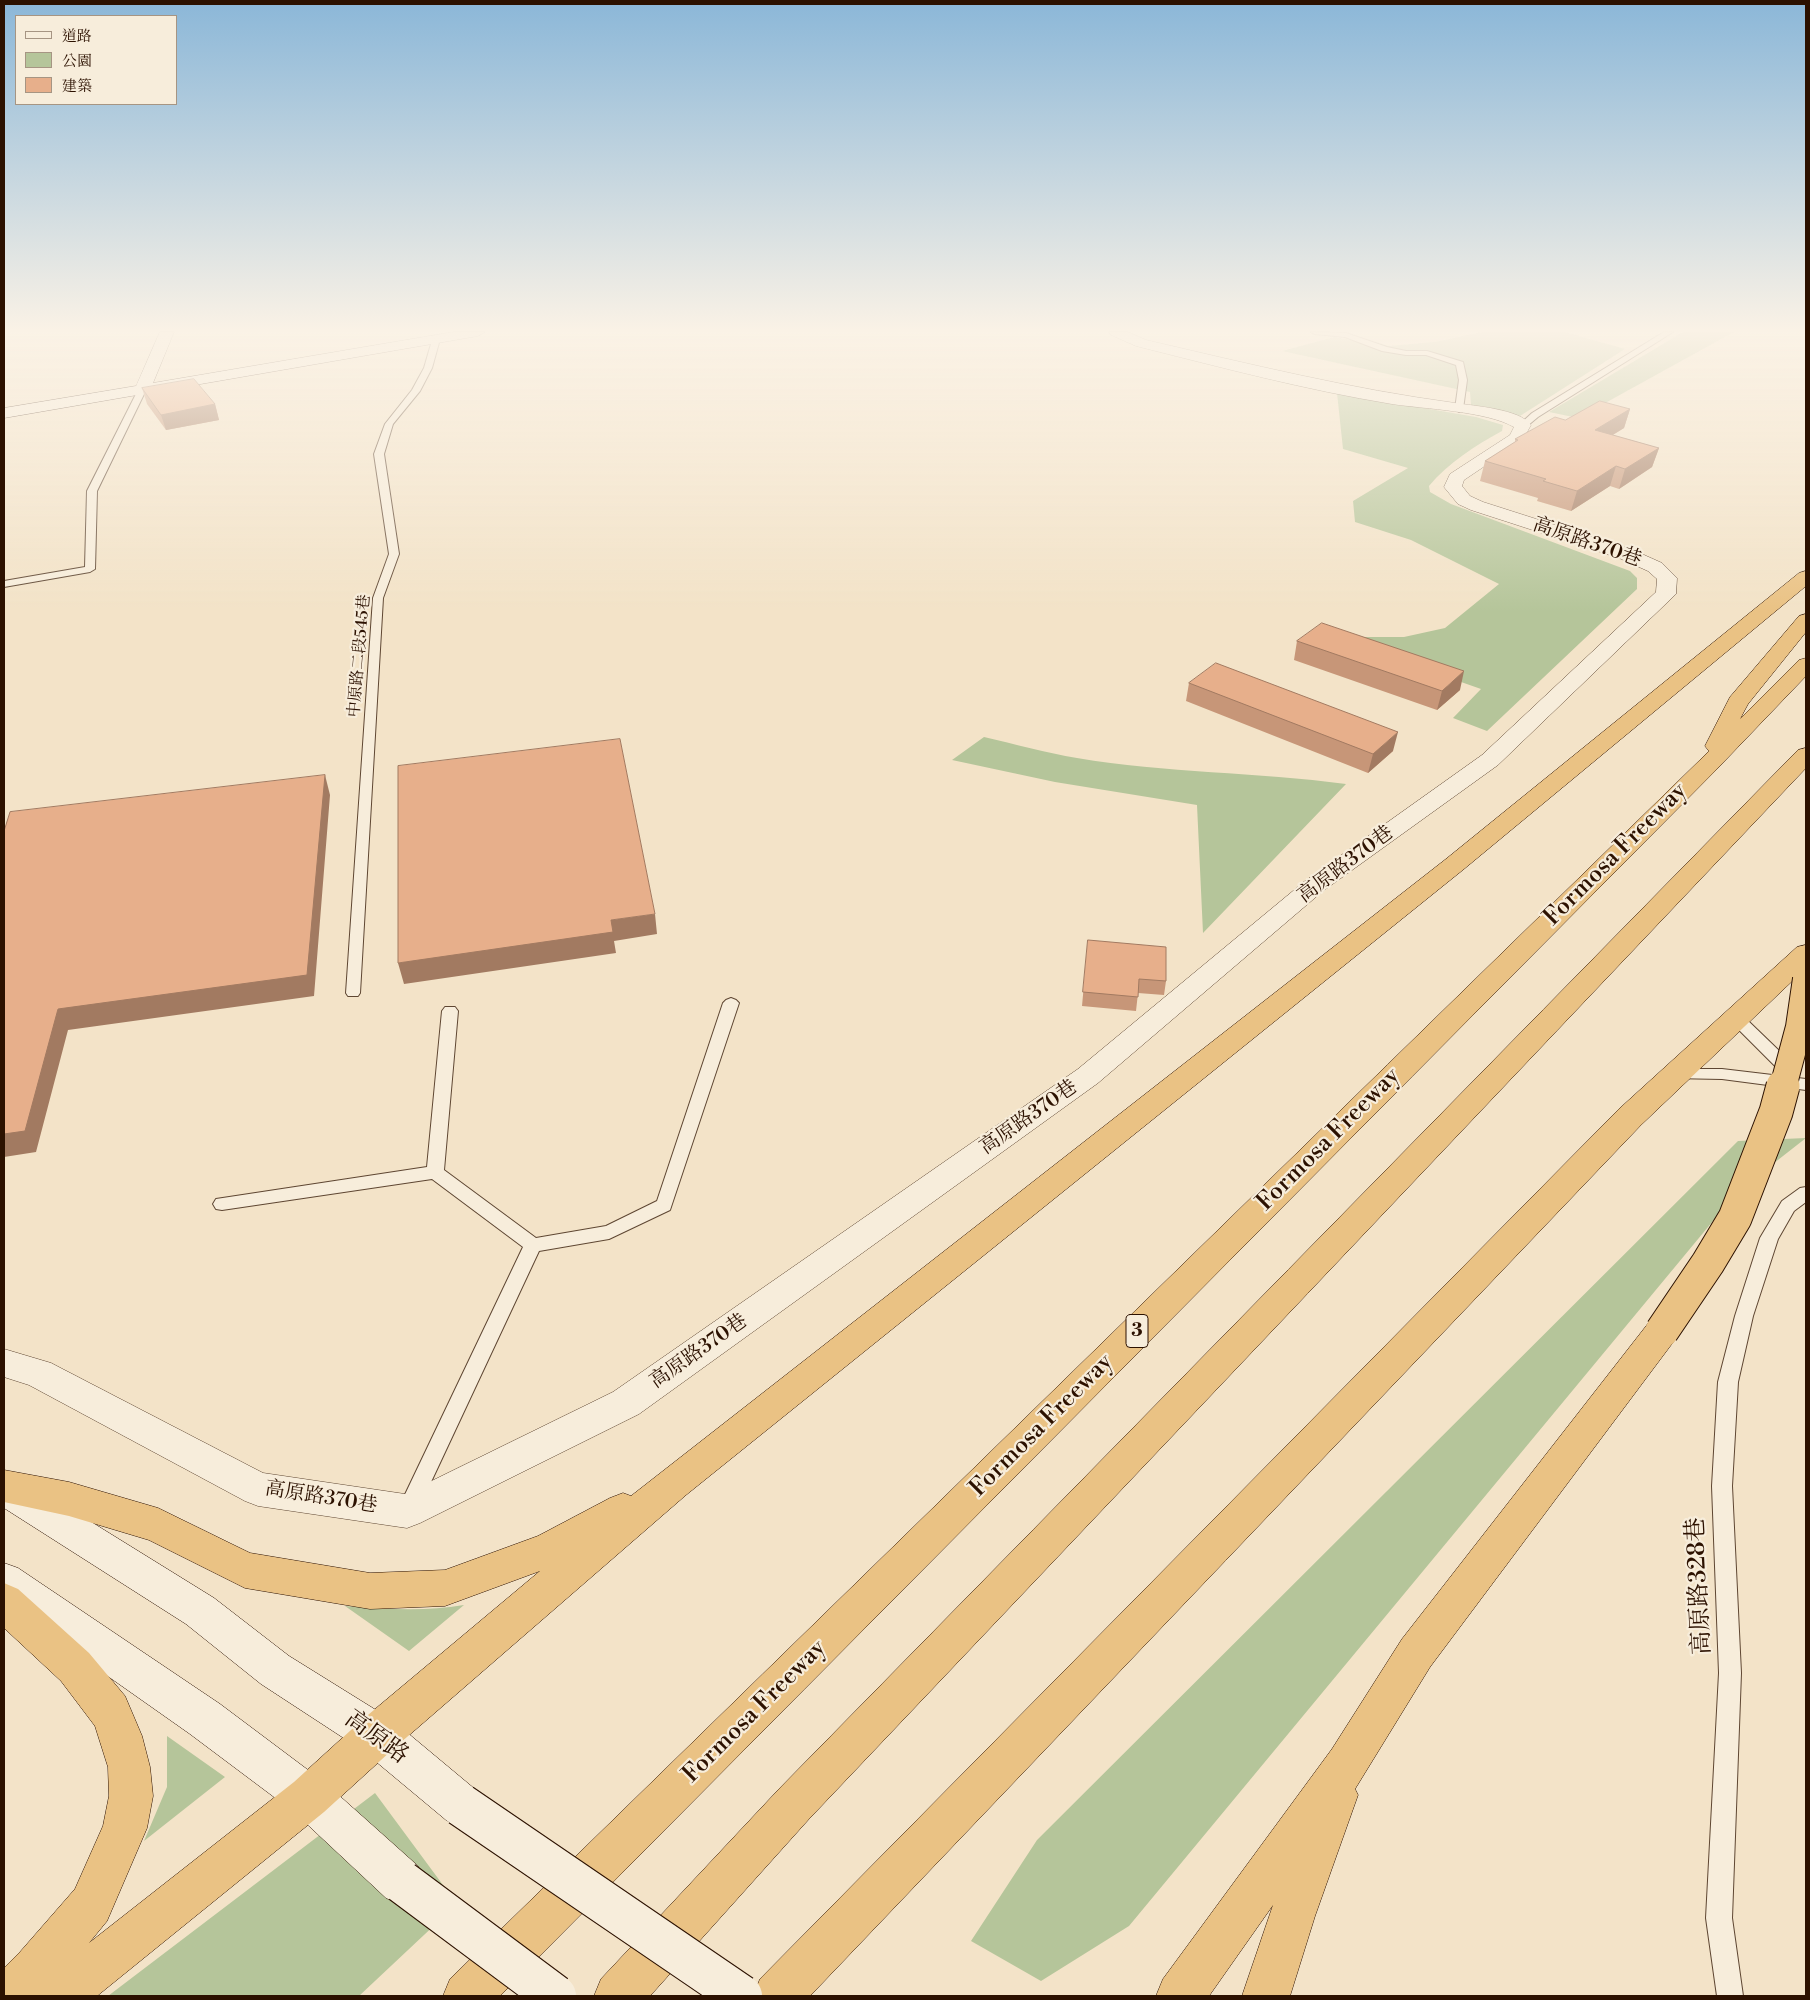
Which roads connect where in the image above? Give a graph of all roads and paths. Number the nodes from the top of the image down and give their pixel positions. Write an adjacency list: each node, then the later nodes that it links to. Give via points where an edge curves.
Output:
1 (125, 425): 5 (lane, via 92,491 90,569)
2 (389, 425): 14 (lane, 中原路二段545巷, via 380,454 394,554 378,598)
3 (1523, 426): 27 (street, 高原路370巷, via 1516,438 1456,478 1453,487 1464,500 1626,554 1655,567 1667,578 1666,594 1490,760 1314,886 1088,1076 626,1403)
4 (1806, 577): 25 (highway, via 1455,864)
5 (4, 584)
6 (1806, 620): 9 (highway, via 1738,702)
7 (1806, 664): 9 (highway, Formosa Freeway / 3)
8 (1806, 755): 37 (highway, via 794,1804)
9 (1708, 765): 35 (highway, Formosa Freeway / 3)
10 (1806, 939): 13 (highway)
11 (1806, 953): 13 (highway)
12 (1806, 979): 31 (highway, bridge, via 1799,1027 1776,1112 1734,1218 1708,1263 1662,1331 1416,1653)
13 (1770, 988): 17 (highway)
14 (354, 994)
15 (731, 1004): 23 (lane, via 664,1204 609,1232)
16 (450, 1011): 20 (lane)
17 (1737, 1019): 18 (highway); 19 (lane)
18 (1677, 1074): 19 (lane, via 1722,1074); 39 (highway, via 1630,1117 1499,1251)
19 (1805, 1085)
20 (435, 1172): 22 (lane); 23 (lane)
21 (1806, 1193): 42 (lane, 高原路328巷, via 1788,1206 1769,1238 1744,1316 1728,1382 1722,1486 1730,1673 1719,1918)
22 (222, 1204)
23 (532, 1245): 27 (lane)
24 (4, 1363): 27 (street, 高原路370巷, via 39,1373 258,1489)
25 (673, 1483): 26 (highway, via 550,1550 454,1585 370,1592 245,1570 158,1525 69,1499); 30 (highway)
26 (4, 1487): 30 (street, 高原路, via 200,1611 275,1670)
27 (408, 1511)
28 (4, 1581): 32 (street, via 205,1719)
29 (4, 1602): 33 (highway, via 75,1668 110,1711 129,1767 131,1796 125,1828 91,1905)
30 (377, 1735): 32 (highway); 38 (street, 高原路, bridge, via 461,1805)
31 (1347, 1764): 40 (highway); 41 (highway)
32 (308, 1797): 34 (highway); 36 (street, bridge, via 402,1882)
33 (9, 1996)
34 (60, 1996)
35 (467, 1996)
36 (555, 1996)
37 (618, 1996)
38 (742, 1996)
39 (777, 1996)
40 (1180, 1996)
41 (1266, 1996)
42 (1730, 1996)

